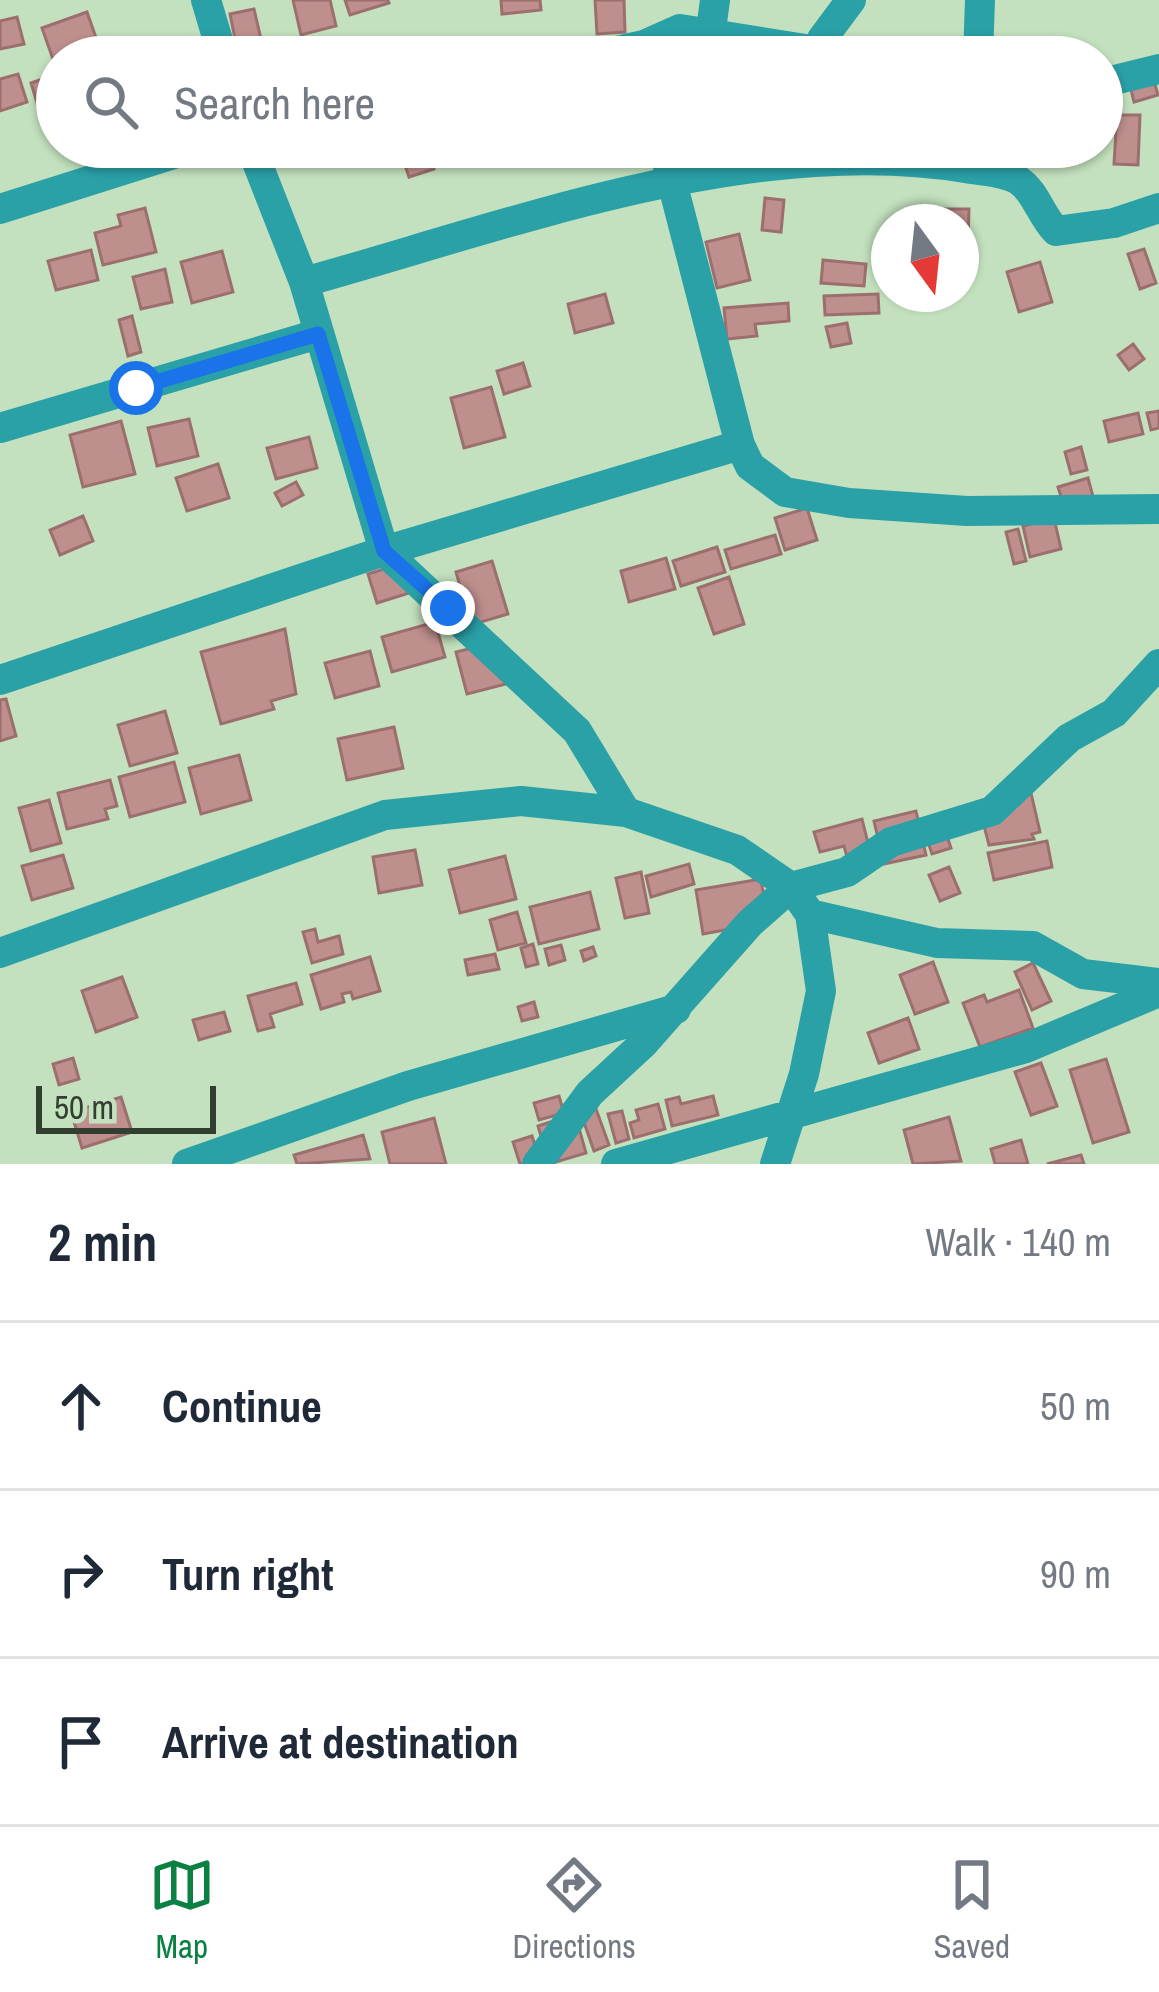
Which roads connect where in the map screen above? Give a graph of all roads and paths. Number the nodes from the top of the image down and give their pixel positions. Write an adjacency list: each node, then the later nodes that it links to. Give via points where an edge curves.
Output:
1 (206, 0): 5 (street)
2 (851, 0): 8 (street)
3 (980, 0): 9 (street)
4 (713, 15): 6 (street); 7 (street)
5 (217, 36)
6 (669, 36)
7 (769, 36)
8 (828, 36)
9 (979, 36)
10 (1159, 69): 11 (street)
11 (1123, 78)
12 (129, 168): 18 (street)
13 (259, 168): 20 (street)
14 (667, 168): 17 (street)
15 (733, 168): 17 (street)
16 (1004, 168): 19 (street, via 1056,231)
17 (670, 181): 20 (street); 23 (street)
18 (0, 208)
19 (1159, 208)
20 (304, 282): 21 (street)
21 (318, 334): 22 (street); 25 (street)
22 (0, 428)
23 (740, 445): 24 (street, via 751,466 785,492 849,503); 25 (street)
24 (1159, 509)
25 (384, 551): 27 (street); 28 (street, via 577,730)
26 (1159, 664): 29 (street, via 1114,713 1069,738 992,811 890,842 847,872)
27 (0, 680)
28 (626, 812): 29 (street, via 737,850); 31 (street, via 521,801 385,814)
29 (791, 887): 30 (street); 33 (street)
30 (810, 914): 32 (street, via 937,943 1033,946 1083,974); 34 (street, via 821,991)
31 (0, 952)
32 (1159, 987): 34 (street, via 1026,1048)
33 (676, 1009): 35 (street, via 408,1085); 36 (street, via 590,1093)
34 (794, 1109): 37 (street); 38 (street)
35 (187, 1164)
36 (537, 1164)
37 (616, 1164)
38 (775, 1164)

